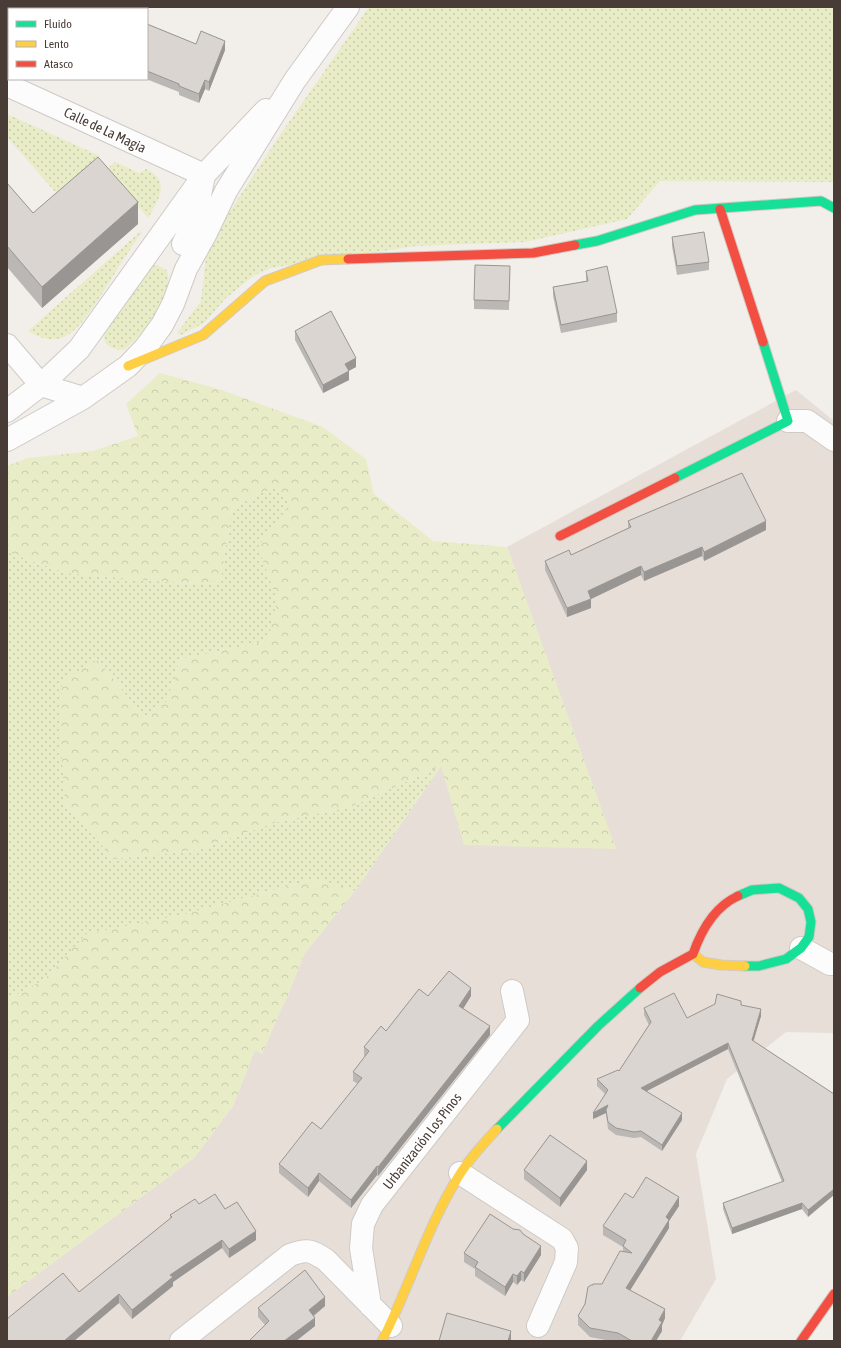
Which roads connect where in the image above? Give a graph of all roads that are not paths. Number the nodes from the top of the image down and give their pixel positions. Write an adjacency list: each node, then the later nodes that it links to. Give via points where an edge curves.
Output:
1 (348, 7): 2 (street)
2 (296, 80): 4 (street); 7 (street, via 226,191)
3 (7, 86): 4 (street, Calle de La Magia)
4 (204, 175): 7 (street, via 195,220 182,248); 10 (street, via 79,349)
5 (834, 208): 6 (main road, via 820,201)
6 (720, 209): 9 (main road, via 695,210 597,241 533,253 321,260 264,281 203,335); 13 (main road)
7 (186, 269): 9 (street, via 162,325)
8 (7, 345): 10 (street)
9 (128, 366): 11 (street)
10 (41, 385): 11 (street); 12 (street)
11 (83, 398): 14 (street)
12 (7, 411)
13 (788, 421): 15 (street, via 807,421); 16 (main road)
14 (7, 440)
15 (834, 440)
16 (560, 536)
17 (801, 948): 18 (main road, via 786,959 759,966 703,962); 18 (main road, via 810,937 811,922 808,909 799,898 779,888 752,890 732,899 713,915 699,937); 19 (street)
18 (693, 954): 21 (main road, via 657,974 626,1000 495,1131)
19 (834, 964)
20 (512, 991): 23 (street, Urbanización Los Pinos, via 518,1020 372,1205 363,1224 361,1248)
21 (460, 1173): 24 (street, via 562,1239 567,1248 566,1262); 25 (main road, via 421,1250 408,1288)
22 (834, 1294): 27 (main road)
23 (370, 1305): 25 (street); 26 (street, via 326,1260 315,1253 303,1250 290,1254)
24 (538, 1326)
25 (386, 1333)
26 (181, 1341)
27 (801, 1341)

